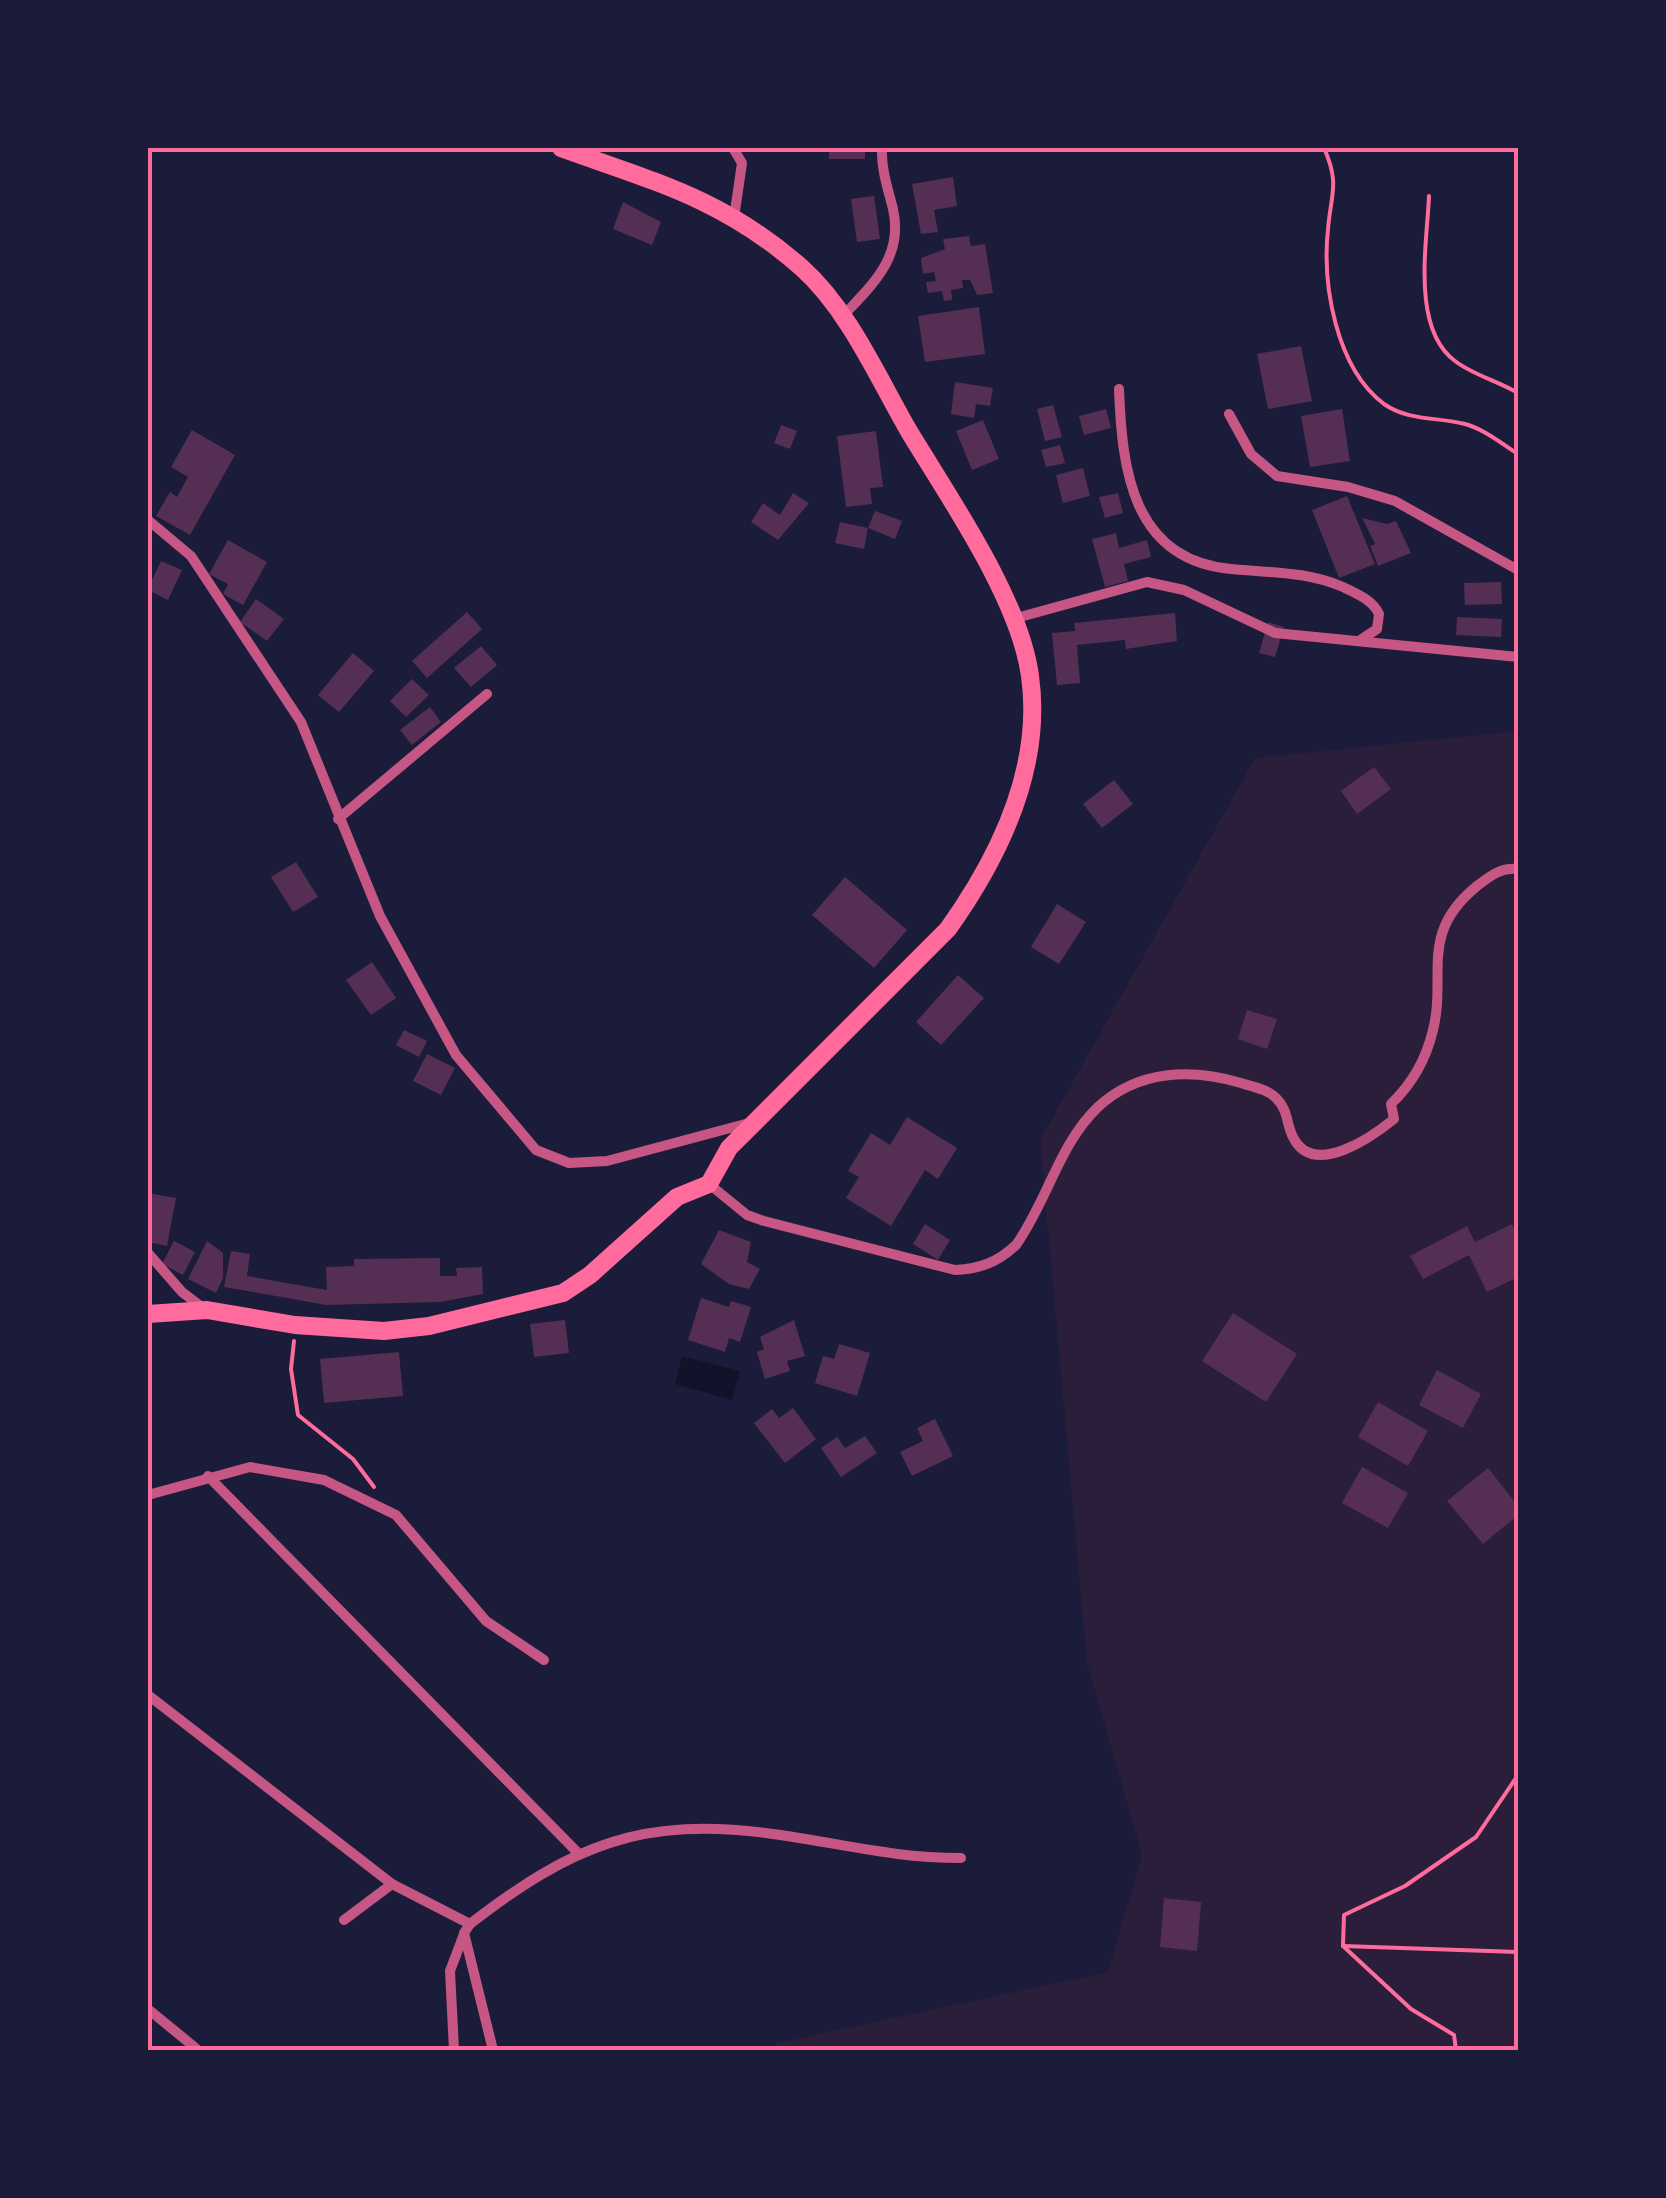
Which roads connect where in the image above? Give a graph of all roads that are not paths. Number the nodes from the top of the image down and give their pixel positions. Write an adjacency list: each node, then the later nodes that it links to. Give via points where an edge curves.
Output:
1 (561, 148): 4 (main road, via 662,180)
2 (733, 148): 4 (street, via 742,163)
3 (882, 148): 5 (street, via 894,244 886,268)
4 (734, 218): 5 (main road, via 805,270)
5 (842, 318): 10 (main road)
6 (1119, 389): 11 (street, via 1125,464 1152,532 1212,566 1305,575 1357,594 1377,608 1380,620 1371,635)
7 (1229, 414): 9 (street, via 1251,454 1277,476 1395,501)
8 (148, 520): 14 (street, via 192,556 272,676 301,722)
9 (1518, 570)
10 (1013, 619): 11 (street, via 1147,582 1184,590 1275,633); 16 (main road, via 1030,673 1033,716 1024,776 978,888 948,929)
11 (1348, 641): 12 (street)
12 (1518, 657)
13 (487, 694): 14 (street)
14 (338, 819): 16 (street, via 380,916 456,1055 536,1150 569,1164 607,1160)
15 (1518, 869): 17 (street, via 1493,874 1456,908 1437,954 1434,1026 1425,1055 1391,1104 1392,1121 1350,1147 1321,1155 1304,1150 1283,1106 1266,1091 1208,1076 1148,1078 1090,1116 1016,1245 970,1270 764,1221)
16 (760, 1119): 17 (main road, via 730,1148)
17 (709, 1184): 19 (main road, via 677,1197 563,1293 384,1331)
18 (148, 1253): 19 (street)
19 (207, 1310): 20 (main road)
20 (148, 1314)
21 (208, 1476): 22 (street); 23 (street, via 250,1467 324,1480 396,1515 486,1620); 25 (street)
22 (148, 1495)
23 (544, 1660)
24 (148, 1696): 27 (street)
25 (578, 1853): 26 (street, via 662,1830 710,1827 875,1854); 29 (street, via 527,1880)
26 (961, 1858)
27 (392, 1884): 28 (street); 29 (street)
28 (344, 1920)
29 (467, 1929): 32 (street, via 450,1971); 33 (street)
30 (148, 2009): 31 (street)
31 (198, 2050)
32 (454, 2050)
33 (494, 2050)

